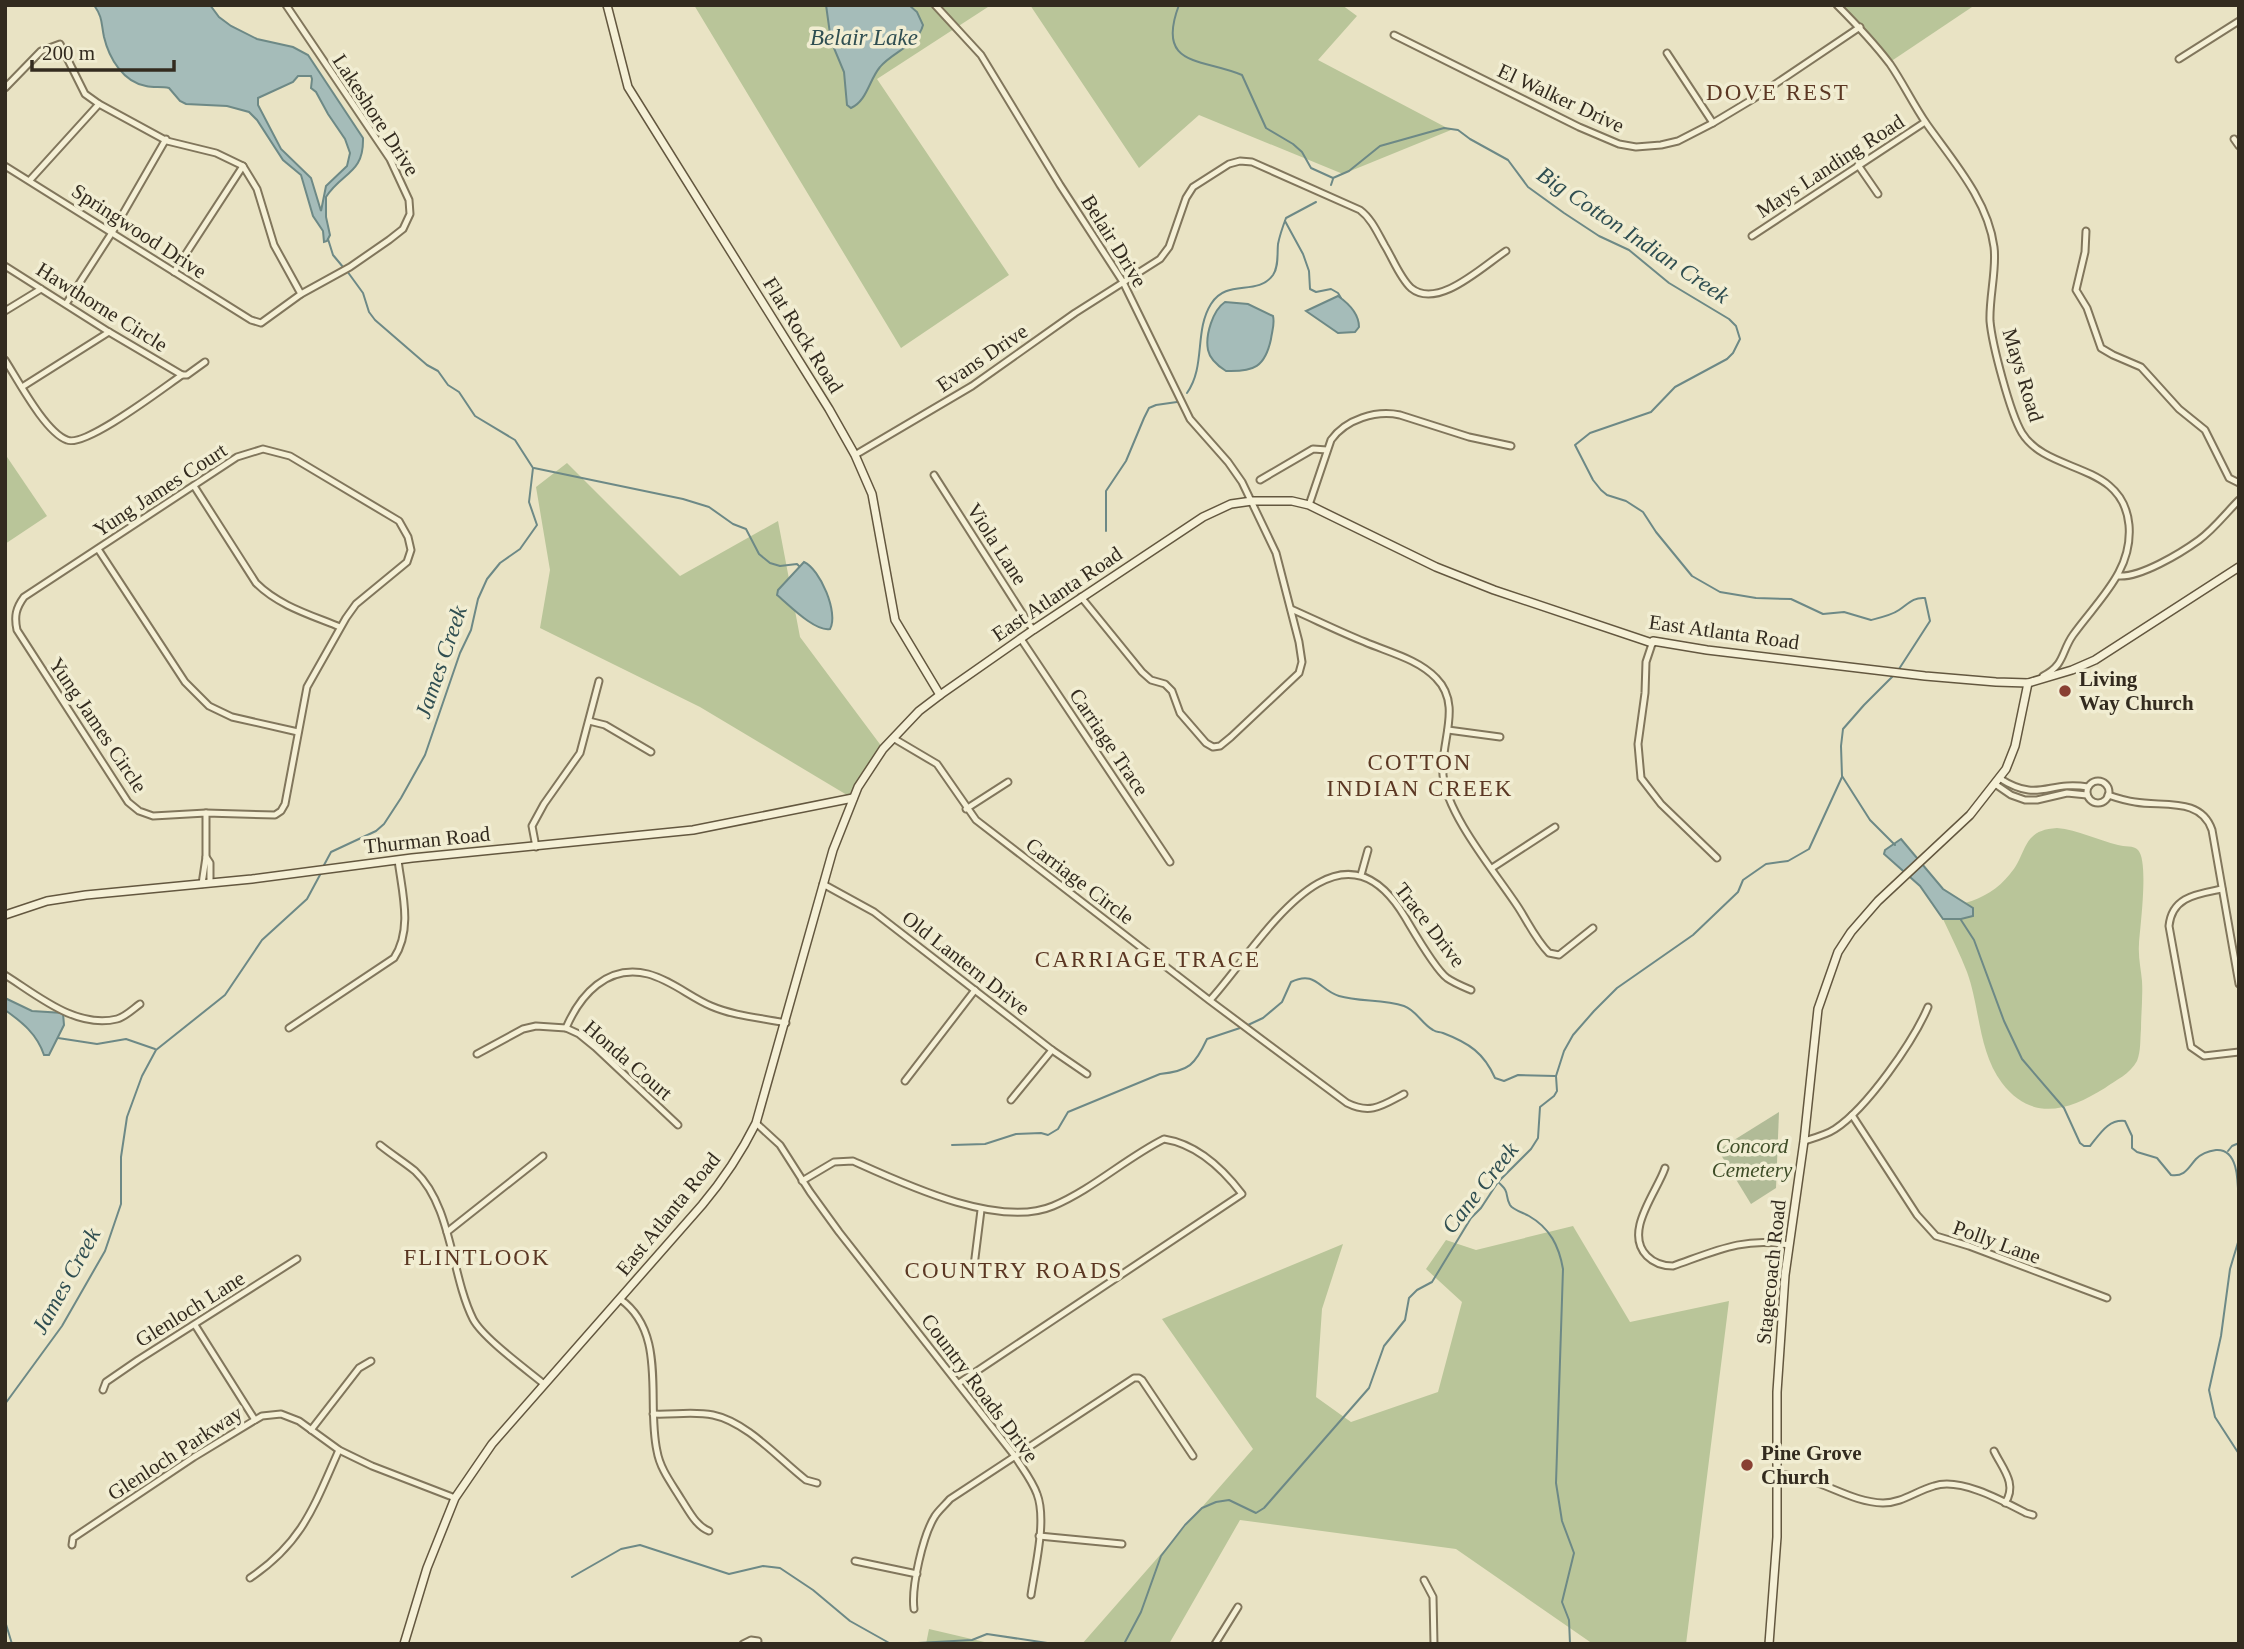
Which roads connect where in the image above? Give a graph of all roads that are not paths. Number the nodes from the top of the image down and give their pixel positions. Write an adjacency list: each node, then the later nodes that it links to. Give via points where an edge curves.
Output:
1 (286, 5): 30 (street, Lakeshore Drive, via 390,159 410,200 410,214 402,229 350,267)
2 (607, 5): 41 (street, Flat Rock Road, via 628,87)
3 (935, 5): 28 (street, Belair Drive, via 981,55)
4 (1837, 5): 6 (street, Mays Road)
5 (2239, 22): 9 (street)
6 (1860, 27): 12 (street, El Walker Drive); 13 (street, Mays Road, via 1890,64)
7 (1394, 35): 12 (street, El Walker Drive, via 1579,127 1628,146 1678,141)
8 (1667, 53): 12 (street)
9 (2179, 59)
10 (5, 88): 11 (street, via 41,51 60,44 85,93)
11 (99, 104): 14 (street); 20 (street)
12 (1713, 122)
13 (1925, 122): 17 (street, Mays Landing Road); 52 (street, Mays Road, via 1954,158 1987,222 1994,249 1990,322 2021,432 2035,448 2104,481 2126,509 2128,542)
14 (166, 139): 19 (street); 22 (street)
15 (2234, 139): 16 (street)
16 (2239, 146)
17 (1858, 165): 21 (street); 24 (street, Mays Landing Road)
18 (5, 166): 20 (street, Springwood Drive)
19 (243, 166): 27 (street); 30 (street, via 257,189 274,245)
20 (30, 180): 22 (street, Springwood Drive)
21 (1878, 194)
22 (113, 231): 27 (street, Springwood Drive); 31 (street)
23 (2086, 231): 44 (street, via 2076,290 2101,348 2141,367 2205,430 2229,478)
24 (1752, 236)
25 (1506, 251): 28 (street, Evans Drive, via 1449,290 1425,295 1408,284 1360,210 1252,162 1240,161 1194,187 1167,251)
26 (5, 266): 29 (street, Hawthorne Circle)
27 (174, 272): 33 (street, Springwood Drive)
28 (1123, 282): 41 (street, Evans Drive, via 972,386); 47 (street, Belair Drive, via 1189,419 1228,462)
29 (41, 289): 31 (street, Hawthorne Circle); 32 (street)
30 (301, 294): 33 (street, Lakeshore Drive)
31 (66, 304): 34 (street, Hawthorne Circle)
32 (5, 311)
33 (257, 322)
34 (109, 332): 37 (street, Hawthorne Circle); 38 (street)
35 (5, 360): 38 (street)
36 (205, 362): 37 (street)
37 (182, 375): 38 (street, via 75,442 55,433)
38 (22, 387)
39 (1511, 446): 40 (street, via 1389,413 1352,423 1335,435)
40 (1327, 450): 43 (street, via 1313,449); 48 (street)
41 (855, 455): 62 (street, Flat Rock Road, via 874,502 895,620)
42 (934, 475): 57 (street, Viola Lane)
43 (1260, 480)
44 (2239, 483)
45 (194, 486): 49 (street, Yung James Court, via 237,457 262,449 275,451 399,521); 50 (street, Yung James Court); 56 (street, via 267,594)
46 (2239, 500): 52 (street, via 2201,539 2160,562)
47 (1252, 501): 48 (street, East Atlanta Road); 53 (street, East Atlanta Road, via 1231,504 1203,517); 54 (street, Belair Drive, via 1276,553)
48 (1309, 505): 59 (street, East Atlanta Road, via 1378,541 1494,590)
49 (408, 537): 56 (street, Yung James Circle, via 411,550 407,562 356,604)
50 (98, 548): 55 (street, Yung James Court, via 24,597 16,607); 65 (street, via 185,682 209,706 232,717)
51 (2239, 566): 61 (street, East Atlanta Road, via 2095,660)
52 (2118, 576): 61 (street, Mays Road, via 2071,638 2058,667)
53 (1081, 597): 54 (street, Belair Drive, via 1143,673 1172,691 1180,713 1213,747 1231,737 1299,673 1302,662); 57 (street, East Atlanta Road)
54 (1291, 609): 64 (street, via 1435,676 1448,696)
55 (15, 620): 76 (street, Yung James Circle, via 17,630 128,802 153,816)
56 (340, 627): 65 (street, Yung James Circle, via 307,687)
57 (1033, 630): 58 (street, East Atlanta Road)
58 (1021, 639): 62 (street, East Atlanta Road); 82 (street, Carriage Trace)
59 (1653, 641): 61 (street, East Atlanta Road, via 1925,676); 80 (street, via 1646,662 1638,744 1641,778)
60 (599, 681): 63 (street)
61 (2028, 682): 69 (street, Stagecoach Road, via 2015,746)
62 (940, 695): 67 (street, East Atlanta Road)
63 (589, 720): 68 (street); 78 (street, via 580,753 532,825)
64 (1448, 730): 66 (street); 83 (street, via 1442,758 1447,796)
65 (298, 732): 76 (street, Yung James Circle, via 281,811 275,815)
66 (1500, 737)
67 (893, 738): 74 (street, East Atlanta Road); 75 (street, Carriage Circle, via 937,765)
68 (651, 752)
69 (1997, 781): 71 (street, via 2030,792 2065,785); 72 (street, via 2025,800 2067,793); 110 (street, Stagecoach Road, via 1970,815 1851,932 1838,952 1818,1009)
70 (1008, 782): 75 (street)
71 (2088, 787): 72 (street); 73 (street, via 2100,782 2108,787)
72 (2087, 795): 73 (street, via 2099,803)
73 (2108, 795): 87 (street, via 2188,806 2201,813 2211,827)
74 (853, 797): 78 (street, Thurman Road, via 693,830); 86 (street, East Atlanta Road)
75 (966, 808): 94 (street, Carriage Circle)
76 (206, 813): 85 (street, via 206,857 210,863)
77 (1555, 827): 83 (street)
78 (536, 846): 81 (street, Thurman Road)
79 (1368, 850): 84 (street)
80 (1717, 858)
81 (398, 860): 85 (street, Thurman Road); 98 (street, via 406,929 402,946 394,958)
82 (1170, 862)
83 (1492, 868): 89 (street, via 1549,953 1559,955)
84 (1361, 875): 93 (street, Trace Drive, via 1385,890 1447,978); 94 (street, via 1341,875 1300,895 1272,921)
85 (206, 883): 88 (street, Thurman Road, via 47,901)
86 (822, 884): 92 (street, Old Lantern Drive, via 874,912); 97 (street, East Atlanta Road)
87 (2222, 889): 91 (street); 101 (street, via 2184,899 2173,911 2169,926 2191,1047 2204,1056)
88 (5, 915)
89 (1593, 928)
90 (5, 975): 95 (street, via 87,1020 119,1019)
91 (2239, 984)
92 (975, 990): 100 (street, Old Lantern Drive); 104 (street)
93 (1471, 990)
94 (1210, 1000): 105 (street, Carriage Circle, via 1347,1103 1360,1109)
95 (140, 1004)
96 (1928, 1007): 107 (street, via 1913,1036)
97 (786, 1023): 99 (street, via 719,1009 661,979 633,972 592,986); 108 (street, East Atlanta Road)
98 (289, 1028)
99 (566, 1028): 102 (street, Honda Court, via 523,1029); 109 (street, Honda Court, via 595,1047)
100 (1052, 1050): 103 (street, Old Lantern Drive); 106 (street)
101 (2239, 1052)
102 (477, 1054)
103 (1087, 1074)
104 (905, 1081)
105 (1404, 1094)
106 (1012, 1100)
107 (1852, 1115): 110 (street, via 1836,1129); 120 (street, Polly Lane, via 1917,1215 1936,1236)
108 (757, 1123): 114 (street, Country Roads Drive, via 780,1145); 121 (street, East Atlanta Road, via 717,1186)
109 (678, 1125)
110 (1804, 1141): 117 (street, Stagecoach Road)
111 (380, 1146): 116 (street, via 416,1172)
112 (543, 1156): 116 (street)
113 (1665, 1168): 117 (street, via 1639,1227 1641,1245 1650,1259 1673,1266 1749,1242)
114 (802, 1181): 115 (street, via 834,1162 853,1161); 124 (street, Country Roads Drive)
115 (981, 1210): 119 (street); 124 (street, via 1011,1214 1050,1207 1164,1139 1195,1150 1242,1194)
116 (447, 1231): 125 (street, via 473,1319)
117 (1788, 1245): 134 (street, Stagecoach Road, via 1777,1392)
118 (297, 1259): 122 (street, Glenloch Lane)
119 (974, 1266)
120 (2107, 1298)
121 (620, 1299): 125 (street, East Atlanta Road); 127 (street, via 642,1323 647,1336)
122 (195, 1325): 126 (street, Glenloch Lane, via 106,1382); 128 (street)
123 (371, 1361): 129 (street, via 359,1368)
124 (959, 1383): 132 (street, Country Roads Drive)
125 (544, 1384): 136 (street, East Atlanta Road, via 492,1444)
126 (103, 1390)
127 (653, 1414): 135 (street, via 724,1418 747,1431 806,1480); 139 (street, via 657,1456 664,1472 702,1528)
128 (255, 1420): 129 (street, Glenloch Parkway, via 281,1414); 142 (street, Glenloch Parkway, via 73,1538)
129 (311, 1430): 130 (street, Glenloch Parkway)
130 (339, 1450): 136 (street, Glenloch Parkway); 145 (street, via 305,1524 278,1557)
131 (1994, 1451): 137 (street, via 2009,1479 2011,1490)
132 (1014, 1455): 133 (street, via 1139,1377); 140 (street, Country Roads Drive, via 1038,1495); 144 (street, via 950,1499 936,1515)
133 (1193, 1456)
134 (1779, 1474): 137 (street, via 1805,1478 1854,1499 1884,1503 1948,1484); 155 (street, Stagecoach Road)
135 (817, 1483)
136 (456, 1498): 151 (street, East Atlanta Road, via 427,1568)
137 (2005, 1503): 138 (street)
138 (2033, 1515)
139 (709, 1531)
140 (1039, 1536): 141 (street); 147 (street, Country Roads Drive)
141 (1122, 1544)
142 (72, 1545)
143 (856, 1561): 144 (street)
144 (917, 1574): 149 (street)
145 (250, 1578)
146 (1424, 1580): 154 (street, via 1433,1597)
147 (1031, 1595)
148 (1238, 1607): 153 (street)
149 (914, 1609)
150 (758, 1641): 152 (street)
151 (404, 1644)
152 (743, 1644)
153 (1215, 1644)
154 (1434, 1644)
155 (1769, 1644)

